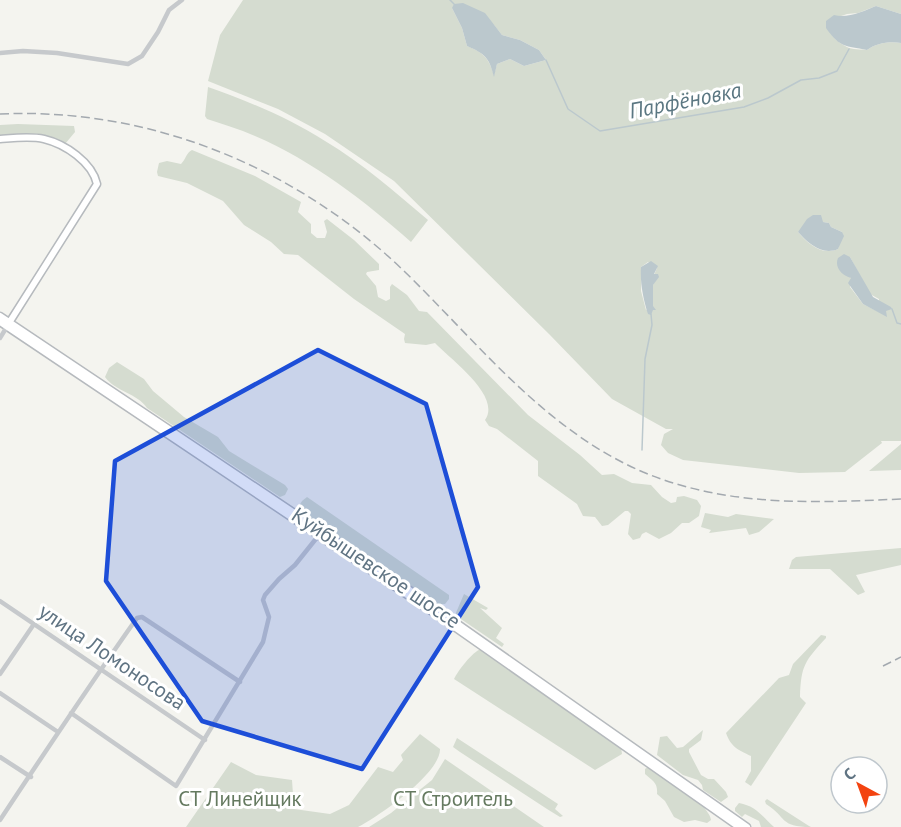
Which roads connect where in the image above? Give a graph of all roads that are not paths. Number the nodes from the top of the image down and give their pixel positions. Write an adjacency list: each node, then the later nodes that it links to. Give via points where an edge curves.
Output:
1 (182, 0): 2 (street, via 169,10 141,56 128,64 57,53)
2 (0, 53)
3 (0, 139): 6 (main road, via 31,138 58,145 91,169 97,184)
4 (0, 316): 6 (main road, Куйбышевское шоссе)
5 (0, 322): 6 (main road, Куйбышевское шоссе)
6 (8, 325): 7 (street); 8 (main road, Куйбышевское шоссе); 22 (main road, Куйбышевское шоссе, via 417,595)
7 (0, 338)
8 (319, 535): 13 (street, via 265,595 269,617 263,642); 21 (main road, Куйбышевское шоссе)
9 (0, 601): 10 (street, улица Ломоносова)
10 (34, 624): 11 (street, улица Ломоносова); 12 (street)
11 (101, 668): 13 (street, via 137,618 142,617); 15 (street); 17 (street, улица Ломоносова)
12 (0, 674)
13 (240, 682): 17 (street)
14 (0, 693): 16 (street)
15 (71, 713): 16 (street); 17 (street, via 176,786)
16 (58, 732): 19 (street)
17 (205, 740)
18 (0, 757): 19 (street)
19 (31, 777): 20 (street)
20 (0, 820)
21 (739, 827)
22 (747, 827)

